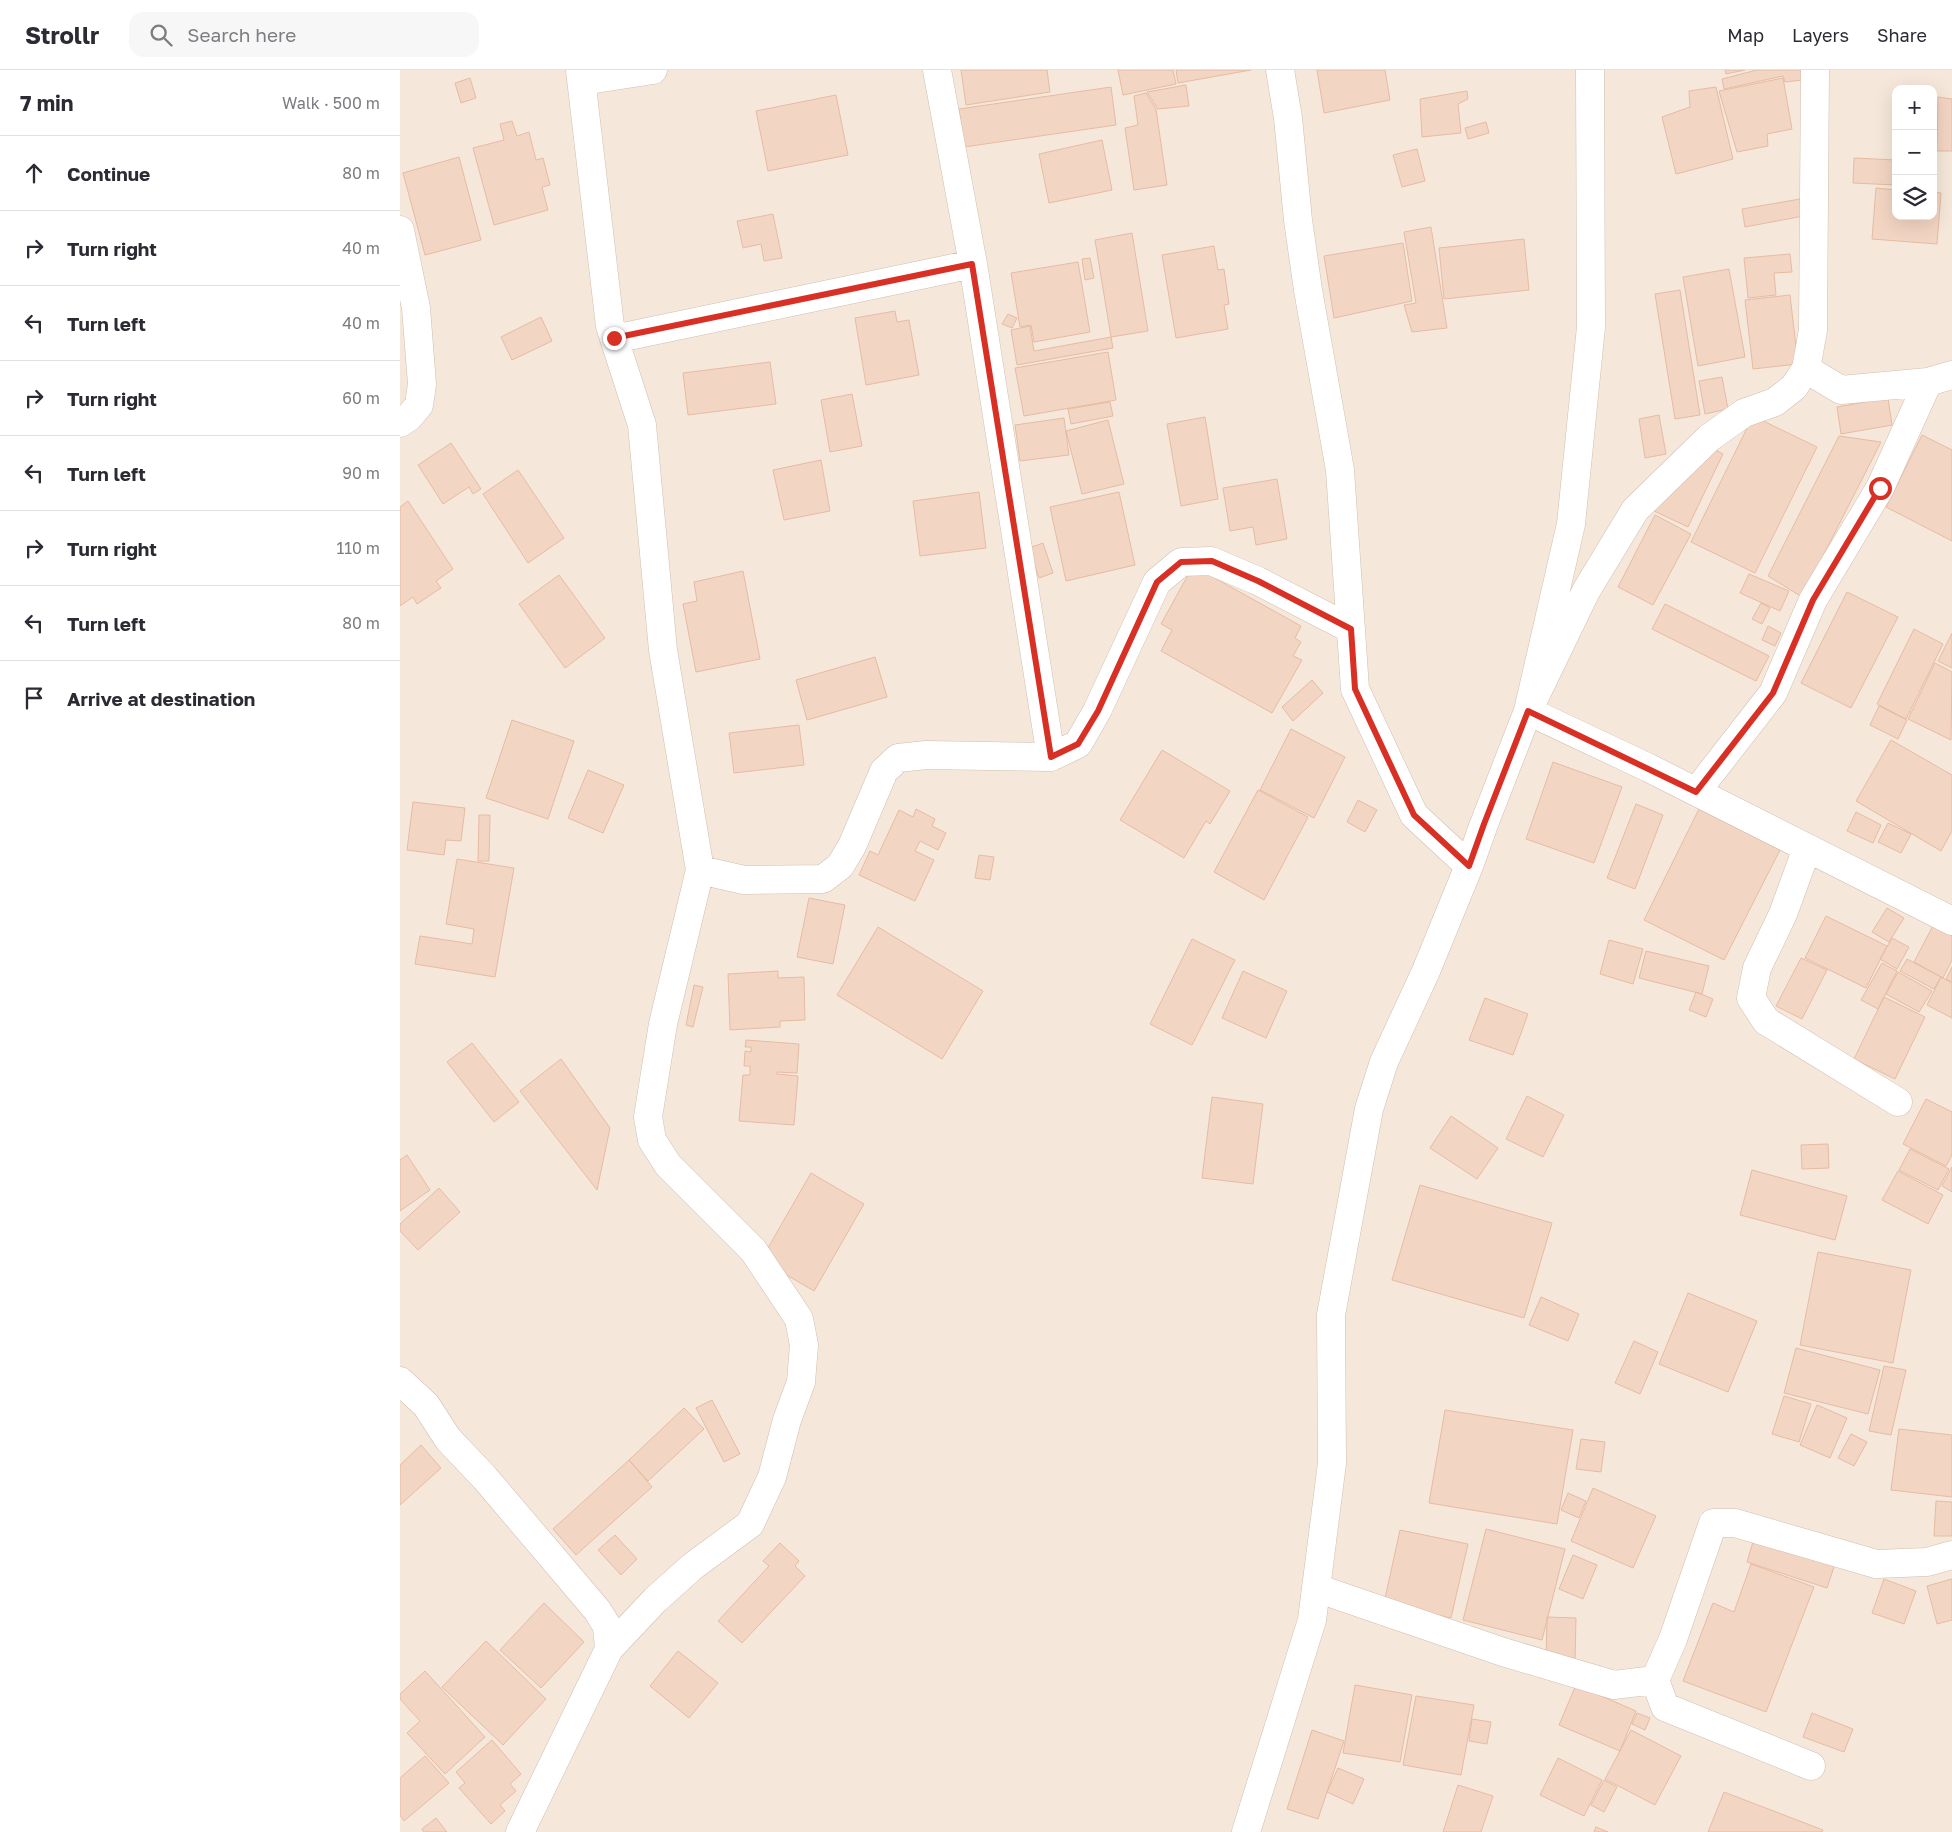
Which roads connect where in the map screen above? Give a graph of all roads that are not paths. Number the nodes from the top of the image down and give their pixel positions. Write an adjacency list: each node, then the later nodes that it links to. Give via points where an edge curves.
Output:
1 (653, 70): 6 (street)
2 (937, 70): 8 (street)
3 (1280, 70): 13 (street, via 1308,290 1340,470)
4 (1590, 70): 14 (street, via 1591,327 1572,524)
5 (1815, 70): 10 (street, via 1813,330)
6 (581, 76): 9 (street)
7 (400, 230): 12 (street, via 416,308 422,384 419,405)
8 (972, 264): 9 (street); 15 (street)
9 (614, 338): 19 (street, via 642,425 663,650)
10 (1806, 369): 11 (street, via 1841,390); 14 (street, via 1794,387 1776,402 1744,413 1709,438 1635,510 1586,591)
11 (1940, 379): 16 (street, via 1813,600 1773,693)
12 (400, 423)
13 (1351, 629): 15 (street, via 1212,561 1181,562 1157,582 1098,711 1078,744); 18 (street, via 1355,689 1414,815)
14 (1528, 711): 16 (street); 18 (street)
15 (1051, 757): 19 (street, via 926,755 898,758 884,771 840,866 823,879 744,880)
16 (1696, 792): 17 (street)
17 (1807, 848): 20 (street); 21 (street, via 1783,914 1757,968 1751,998 1766,1021)
18 (1469, 866): 24 (street, via 1426,972 1384,1062 1369,1109 1331,1315 1332,1463)
19 (700, 870): 25 (street, via 663,1024 648,1118 652,1140 668,1165 753,1250 800,1319 804,1345 801,1382 772,1477 750,1524 655,1600)
20 (1952, 921)
21 (1898, 1102)
22 (400, 1381): 25 (street, via 426,1405 448,1438 597,1610 607,1626)
23 (1952, 1556): 26 (street, via 1926,1562 1876,1564 1735,1523 1713,1523 1673,1639)
24 (1316, 1588): 26 (street, via 1503,1652 1614,1685); 29 (street, via 1312,1620)
25 (609, 1649): 28 (street)
26 (1655, 1680): 27 (street, via 1665,1707)
27 (1811, 1766)
28 (520, 1832)
29 (1246, 1832)

